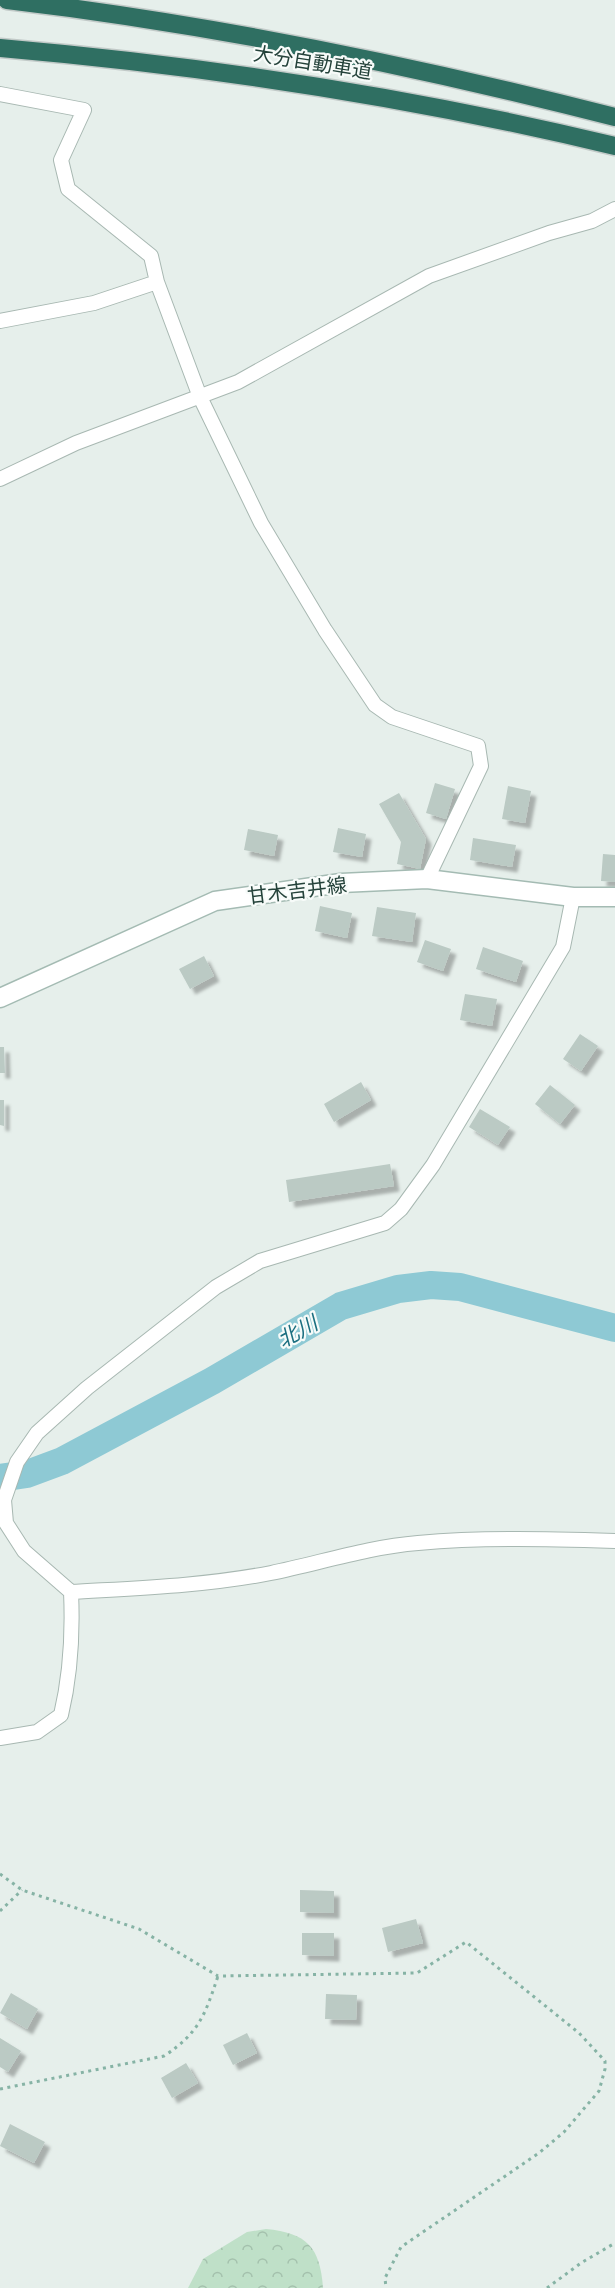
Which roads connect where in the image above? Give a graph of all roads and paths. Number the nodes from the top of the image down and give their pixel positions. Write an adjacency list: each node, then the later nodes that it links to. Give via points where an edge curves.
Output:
1 (7, 0): 4 (highway, 大分自動車道, via 225,31 507,89)
2 (0, 48): 5 (highway, 大分自動車道, via 252,75 527,125)
3 (0, 94): 7 (street, via 84,110 61,160 68,189 151,256)
4 (615, 117)
5 (615, 146)
6 (615, 210): 9 (street, via 429,276 238,382)
7 (157, 282): 8 (street, via 94,303); 9 (street)
8 (0, 321)
9 (200, 397): 10 (street, via 76,443); 11 (street, via 261,524 375,705 392,717 478,746 481,766)
10 (0, 479)
11 (427, 879): 12 (main road, 甘木吉井線); 14 (main road, 甘木吉井線, via 341,883 215,901)
12 (573, 897): 13 (main road, 甘木吉井線); 16 (street, via 563,947 433,1165 401,1209 385,1223 260,1261 216,1287 87,1388 37,1433 17,1462 4,1500 6,1523 24,1551)
13 (615, 897)
14 (0, 998)
15 (615, 1540): 16 (street, via 417,1543 199,1585)
16 (70, 1592): 17 (street, via 73,1635 61,1715 37,1732)
17 (0, 1738)
18 (0, 1875): 19 (path)
19 (22, 1890): 20 (path); 21 (path, via 140,1929)
20 (0, 1911)
21 (218, 1976): 22 (path, via 200,2025 184,2043 164,2056); 24 (path, via 417,1972 466,1941 579,2033 605,2061 599,2091 564,2132 401,2247 385,2278)
22 (0, 2089)
23 (615, 2243): 25 (path)
24 (386, 2288)
25 (547, 2288)

